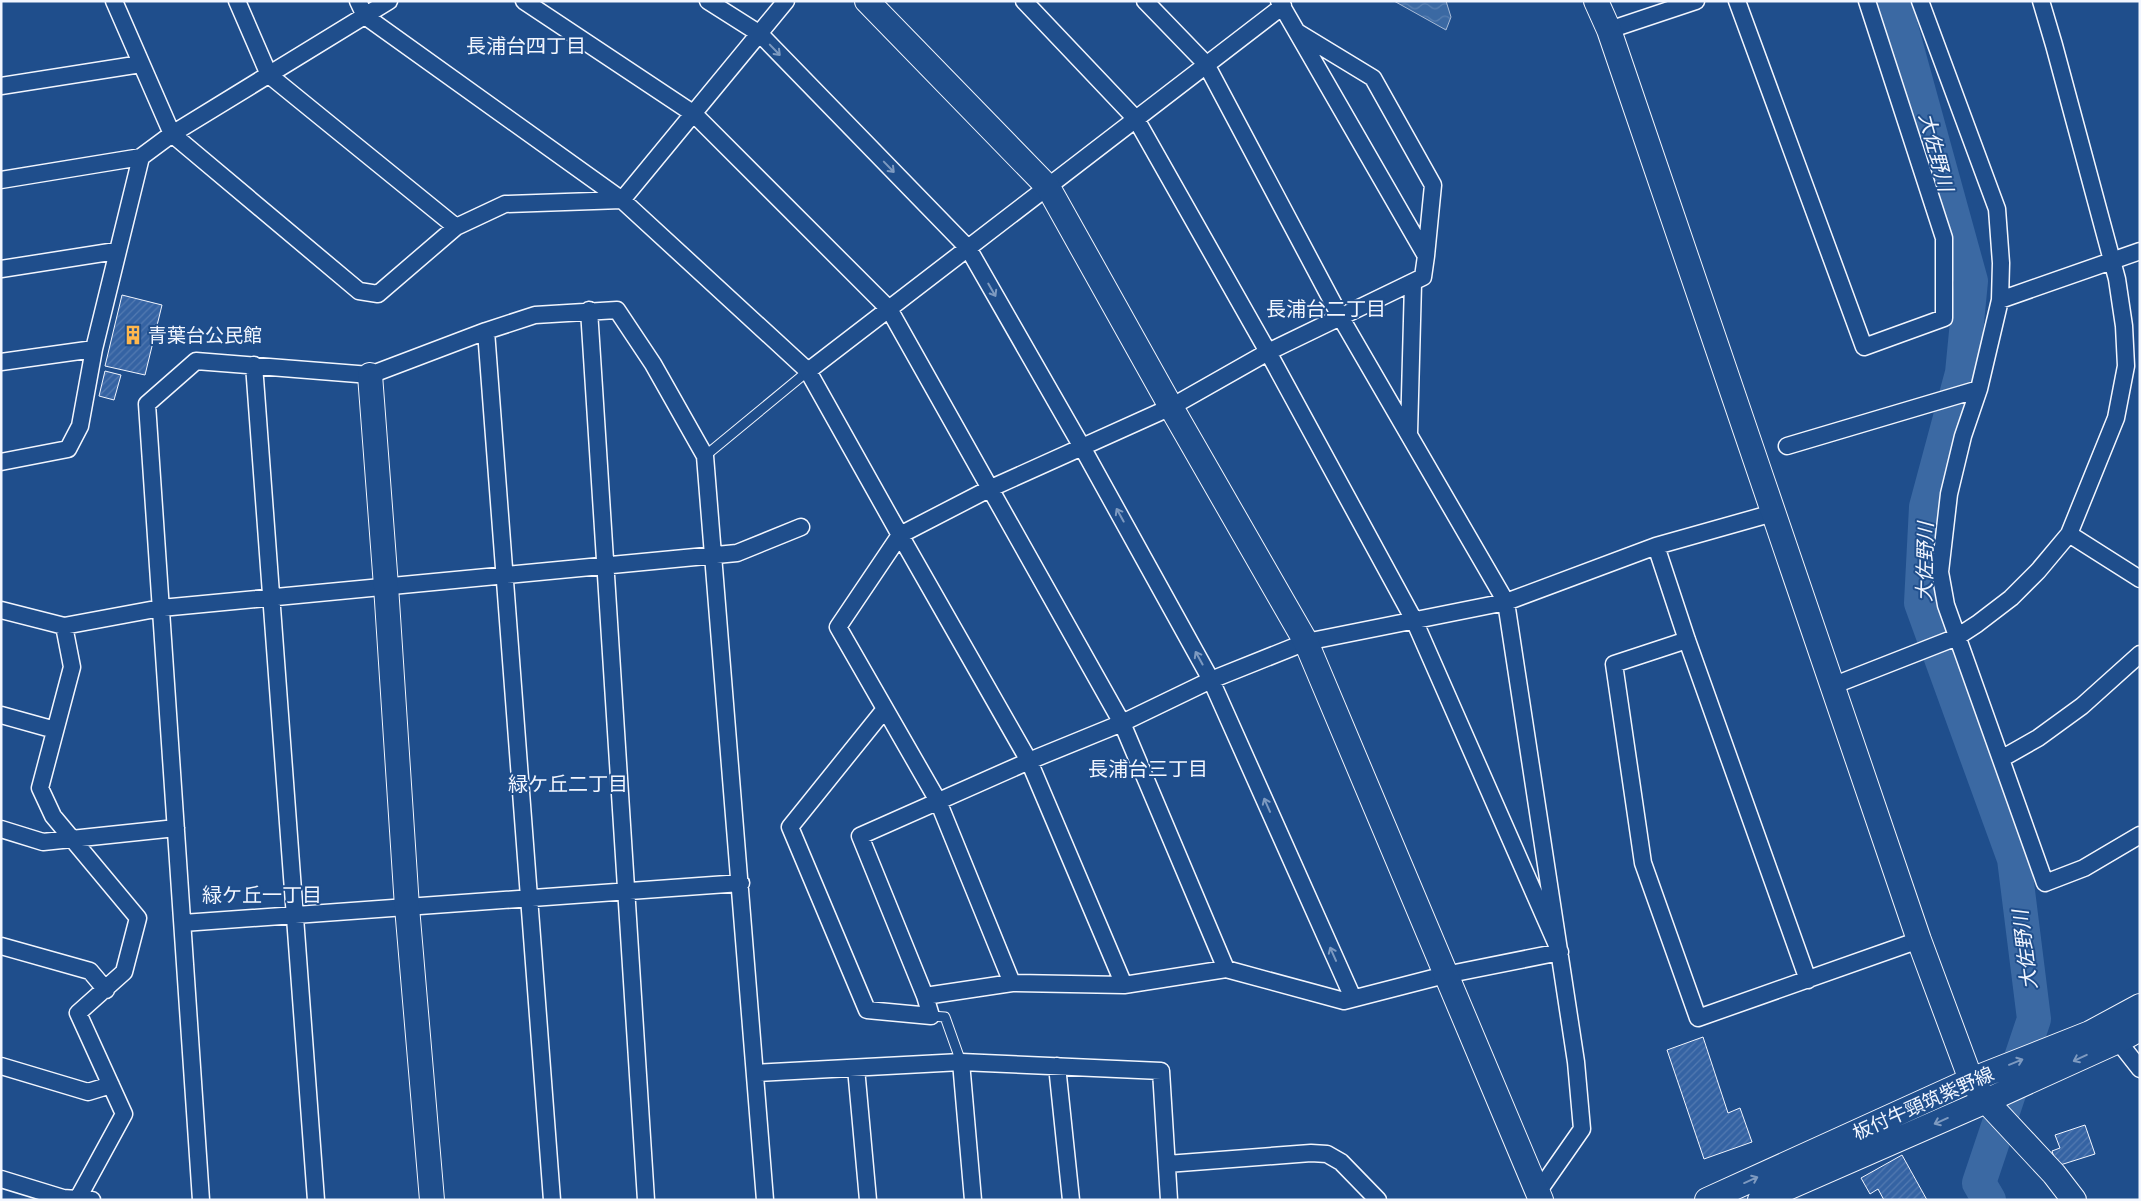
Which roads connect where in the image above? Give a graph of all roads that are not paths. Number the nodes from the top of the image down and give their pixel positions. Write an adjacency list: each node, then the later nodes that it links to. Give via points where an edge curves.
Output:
1 (114, 1): 22 (street)
2 (237, 1): 24 (street)
3 (358, 1): 18 (street)
4 (389, 1): 18 (street)
5 (524, 1): 26 (street)
6 (708, 1): 21 (street)
7 (786, 1): 21 (street)
8 (867, 1): 31 (street)
9 (1024, 1): 27 (street)
10 (1144, 1): 23 (street)
11 (1596, 1): 19 (street)
12 (1696, 1): 19 (street)
13 (1737, 1): 14 (street, via 1864,348 1944,318 1946,286 1944,238)
14 (1867, 1)
15 (1920, 1): 41 (street, via 1997,209)
16 (2041, 1): 38 (street)
17 (1281, 3): 20 (street); 23 (street)
18 (365, 16): 24 (street); 32 (street)
19 (1609, 30): 60 (street)
20 (1297, 32): 37 (street); 37 (street, via 1373,78 1433,185)
21 (760, 34): 26 (street); 34 (street, one-way to 34)
22 (141, 64): 25 (street); 28 (street)
23 (1206, 64): 27 (street); 44 (street)
24 (269, 75): 28 (street); 33 (street)
25 (1, 86)
26 (694, 114): 32 (street); 42 (street)
27 (1136, 119): 31 (street); 47 (street)
28 (172, 134): 29 (street); 33 (street, via 359,291 378,294)
29 (141, 157): 30 (street); 35 (street)
30 (1, 180)
31 (1048, 187): 34 (street); 53 (street)
32 (622, 200): 33 (street, via 505,204); 50 (street)
33 (456, 227)
34 (968, 248): 42 (street); 56 (street, one-way to 56)
35 (116, 250): 39 (street); 46 (street)
36 (2140, 251): 38 (street)
37 (1426, 256): 40 (street, via 1423,278)
38 (2112, 261): 41 (street); 62 (street, via 2124,326 2126,366 2116,418)
39 (1, 269)
40 (1413, 283): 44 (street); 54 (street)
41 (2000, 300): 52 (street)
42 (888, 309): 50 (street); 59 (street)
43 (590, 310): 45 (street, via 535,315); 57 (street, via 616,310 653,364); 66 (street)
44 (1341, 318): 47 (street); 54 (street)
45 (486, 330): 51 (street); 67 (street)
46 (94, 348): 48 (street); 58 (street, via 80,426 68,449)
47 (1268, 352): 53 (street); 74 (street)
48 (1, 362)
49 (254, 365): 51 (street); 70 (street); 72 (street, via 196,361 147,404)
50 (808, 371): 57 (lane); 63 (street)
51 (370, 375): 69 (street)
52 (1979, 389): 55 (street); 76 (street, via 1960,445 1943,537 1940,572 1946,605)
53 (1170, 407): 56 (street); 78 (street)
54 (1409, 434): 71 (street)
55 (1787, 446)
56 (1082, 447): 59 (street); 80 (street, one-way to 56)
57 (705, 456): 65 (street)
58 (1, 462)
59 (989, 489): 63 (street); 84 (street)
60 (1774, 513): 64 (street); 81 (street)
61 (801, 527): 65 (street, via 737,552)
62 (2069, 534): 68 (street); 76 (street, via 2011,598)
63 (900, 535): 82 (street, via 838,627); 87 (street)
64 (1656, 546): 71 (street); 77 (street)
65 (714, 555): 66 (street); 93 (street)
66 (606, 565): 67 (street); 94 (street)
67 (504, 575): 69 (street); 95 (street)
68 (2140, 580)
69 (386, 586): 70 (street); 96 (street)
70 (272, 597): 72 (street); 97 (street)
71 (1506, 602): 74 (street); 101 (street)
72 (161, 608): 75 (street); 89 (street)
73 (1, 610): 75 (street)
74 (1414, 620): 78 (street); 101 (street)
75 (64, 626): 85 (street, via 72,667)
76 (1957, 637): 81 (street); 86 (street)
77 (1686, 640): 104 (street); 104 (street, via 1614,664 1643,863 1694,1009 1698,1018)
78 (1306, 642): 80 (street); 103 (street)
79 (2140, 654): 86 (street, via 2082,706 2038,738)
80 (1211, 680): 84 (street); 109 (street, one-way to 80)
81 (1832, 686): 99 (street)
82 (885, 709): 88 (street); 111 (street, via 790,827 867,1010)
83 (1, 714): 85 (street)
84 (1122, 723): 87 (street); 102 (street)
85 (55, 730): 92 (street, via 40,788 53,816)
86 (2001, 758): 91 (street, via 2045,883 2084,868)
87 (1029, 761): 88 (street); 106 (street)
88 (938, 801): 105 (street); 108 (street, via 860,836)
89 (176, 828): 92 (street); 98 (street)
90 (1, 829): 92 (street, via 43,842)
91 (2140, 835)
92 (71, 838): 107 (street, via 138,918 124,972)
93 (741, 883): 94 (street); 119 (street)
94 (627, 891): 95 (street); 131 (street)
95 (529, 898): 96 (street); 130 (street)
96 (407, 907): 97 (street); 129 (street)
97 (295, 915): 98 (street); 128 (street)
98 (183, 923): 127 (street)
99 (1919, 940): 104 (street); 120 (street)
100 (1, 946): 107 (street, via 90,972)
101 (1560, 952): 103 (street); 125 (street, via 1582,1129)
102 (1226, 969): 106 (street); 109 (street, via 1344,1001)
103 (1445, 975): 109 (street); 125 (street)
104 (1808, 980)
105 (1012, 983): 106 (street); 108 (street)
106 (1124, 985)
107 (106, 990): 121 (street, via 78,1013)
108 (925, 996): 111 (street)
109 (1353, 998)
110 (2140, 1006): 120 (street, 板付牛頸筑紫野線, one-way to 110, via 2090,1033)
111 (930, 1016): 114 (lane, via 945,1017)
112 (2140, 1029): 113 (street, 板付牛頸筑紫野線)
113 (2118, 1041): 118 (street); 122 (street, 板付牛頸筑紫野線, one-way to 122)
114 (961, 1062): 116 (street); 117 (street); 134 (street)
115 (1, 1066): 121 (street, via 88,1092)
116 (1057, 1066): 123 (street, via 1161,1071); 135 (street)
117 (856, 1068): 119 (street); 133 (street)
118 (2140, 1069)
119 (756, 1073): 132 (street)
120 (1971, 1080): 122 (street); 138 (street, 板付牛頸筑紫野線, one-way to 120)
121 (110, 1085): 126 (street, via 124,1114)
122 (1986, 1101): 139 (street, 板付牛頸筑紫野線, one-way to 139); 140 (street)
123 (1167, 1164): 136 (street); 137 (street, via 1327,1154 1341,1162)
124 (1, 1179): 126 (street, via 63,1198)
125 (1539, 1196)
126 (82, 1199)
127 (201, 1200)
128 (316, 1200)
129 (432, 1200)
130 (552, 1200)
131 (646, 1200)
132 (765, 1200)
133 (868, 1200)
134 (973, 1200)
135 (1071, 1200)
136 (1170, 1200)
137 (1378, 1200)
138 (1707, 1200)
139 (1760, 1200)
140 (2074, 1200)

